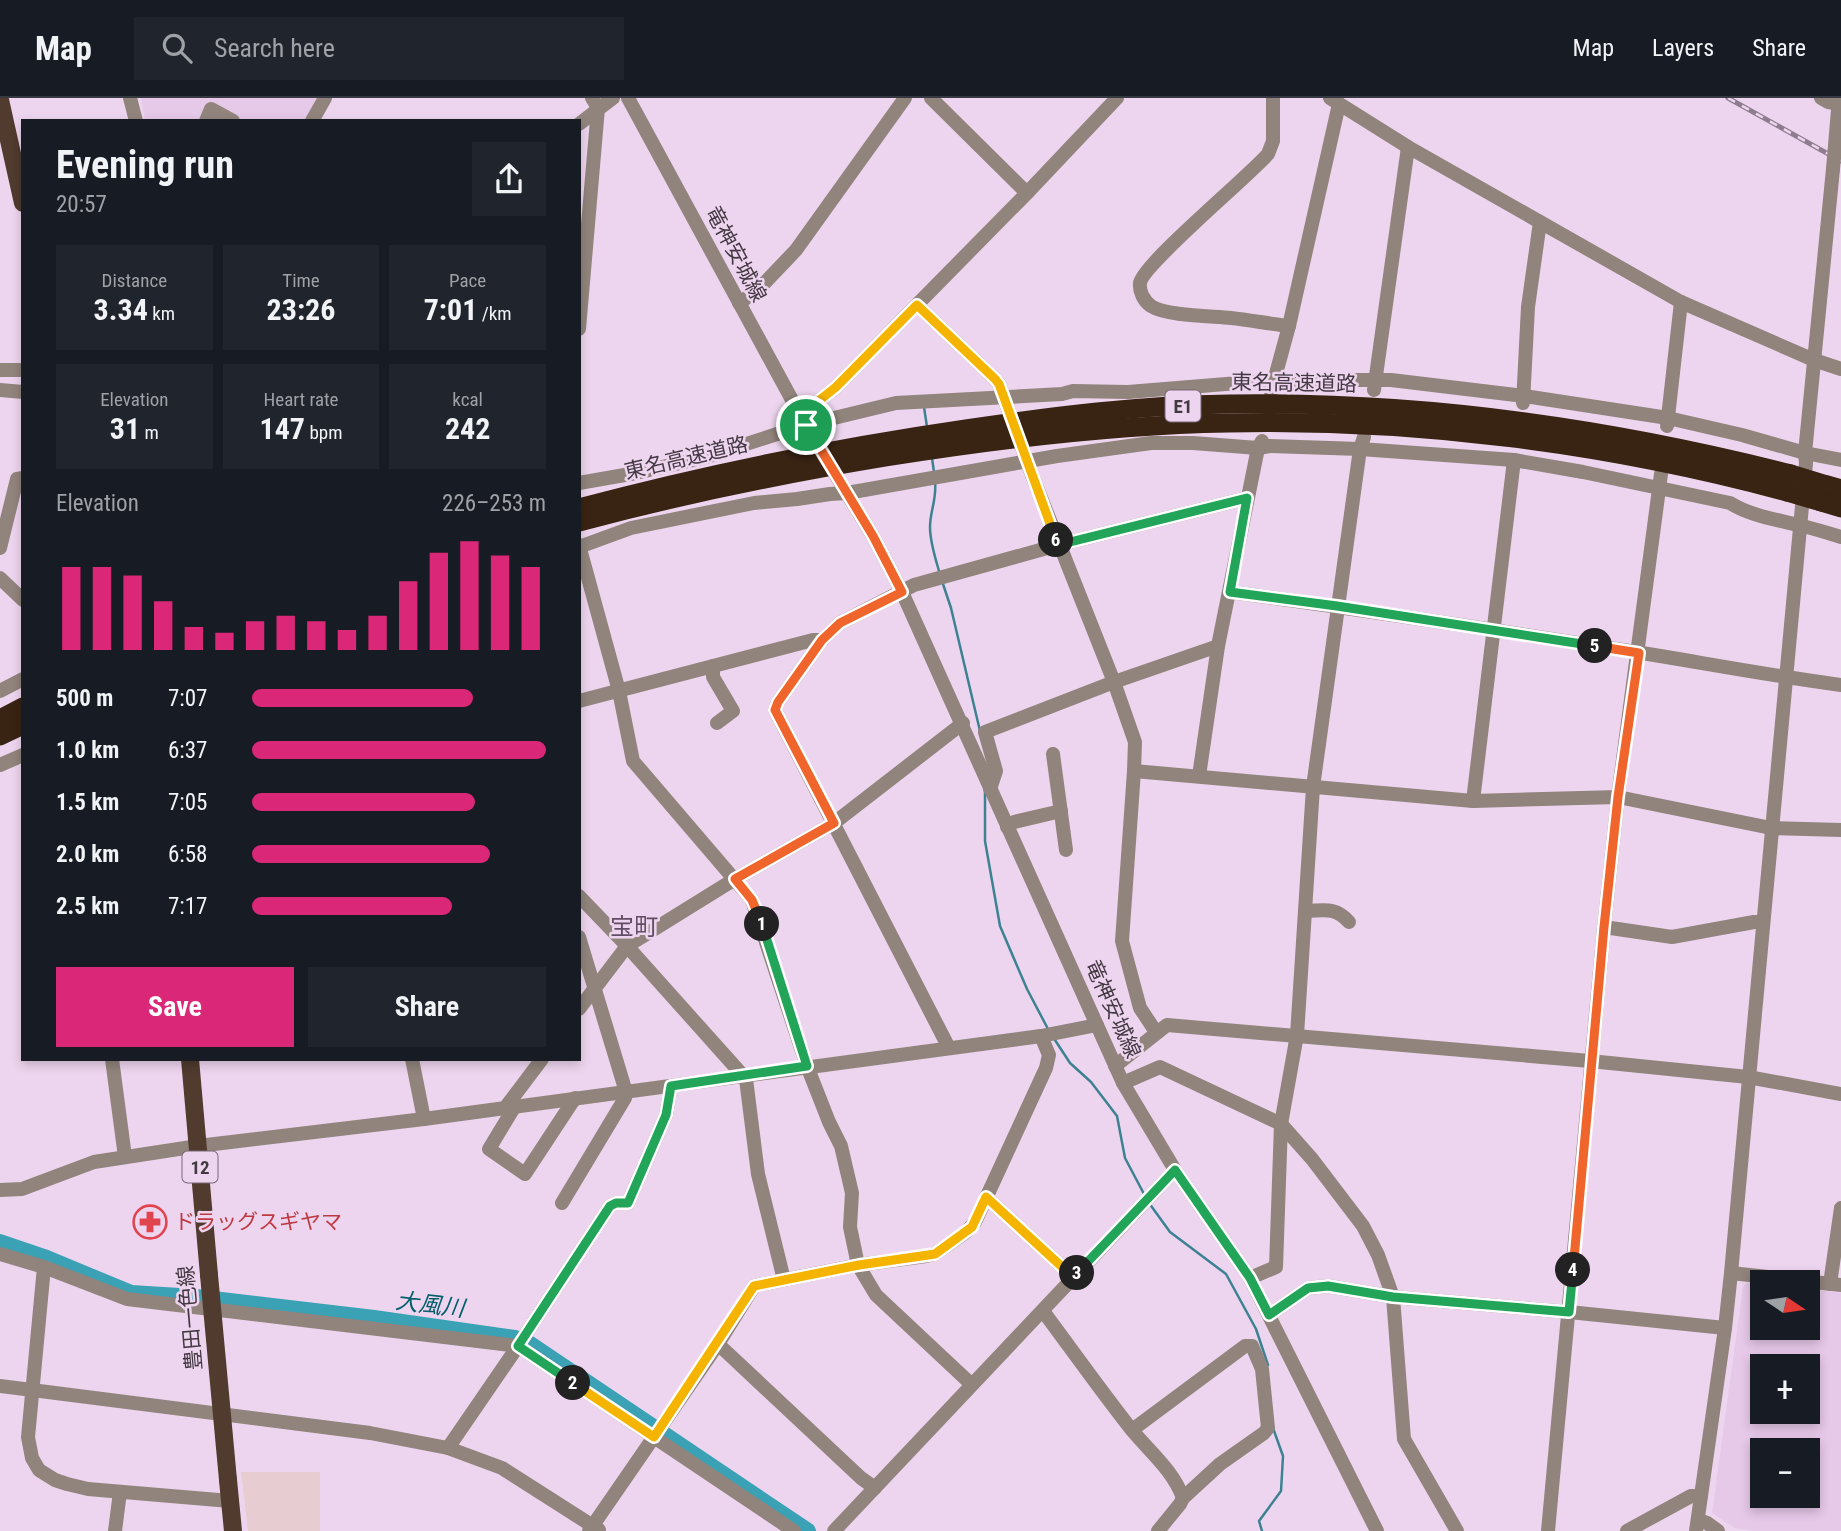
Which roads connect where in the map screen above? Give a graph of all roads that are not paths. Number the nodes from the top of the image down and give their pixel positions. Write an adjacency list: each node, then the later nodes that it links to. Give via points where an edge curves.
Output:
1 (131, 98): 15 (street)
2 (325, 98): 18 (street)
3 (613, 98): 13 (street)
4 (628, 98): 26 (street, 竜神安城線)
5 (905, 98): 26 (street, via 796,250 757,291)
6 (931, 98): 21 (street)
7 (1117, 98): 21 (street)
8 (1273, 98): 28 (street, via 1273,141 1268,154 1156,261 1140,282 1141,294 1152,307)
9 (1821, 98): 14 (street)
10 (1839, 98): 29 (street, bridge)
11 (0, 100): 22 (main road)
12 (1335, 101): 20 (street); 28 (street)
13 (595, 103): 19 (street); 24 (street)
14 (1841, 104)
15 (136, 119)
16 (207, 119): 17 (street, via 211,109)
17 (229, 119)
18 (313, 119)
19 (581, 121)
20 (1408, 147): 23 (street); 33 (street)
21 (1027, 193): 27 (street)
22 (21, 195)
23 (1540, 222): 25 (street); 37 (street, via 1528,307)
24 (581, 301)
25 (1681, 302): 29 (street); 38 (street)
26 (738, 303): 39 (street, 竜神安城線)
27 (917, 305): 39 (street); 59 (street, bridge, via 999,384)
28 (1290, 326): 34 (street)
29 (1814, 360): 30 (street); 42 (street)
30 (1841, 369)
31 (0, 370): 32 (street)
32 (21, 370)
33 (1375, 385): 34 (street); 37 (street)
34 (1273, 386): 39 (street, via 1073,391 896,403)
35 (0, 390): 36 (street)
36 (21, 392)
37 (1523, 399): 38 (street)
38 (1668, 422): 42 (street, via 1742,435)
39 (805, 423): 48 (street, via 706,457); 50 (street, 竜神安城線, bridge)
40 (1362, 443): 41 (street); 43 (street); 66 (street)
41 (1261, 444): 50 (street, via 1151,443); 52 (street)
42 (1805, 453): 44 (street); 56 (street)
43 (1514, 460): 46 (street); 67 (street)
44 (1841, 460)
45 (20, 478): 47 (street); 60 (street)
46 (1660, 481): 56 (street); 70 (street)
47 (0, 482)
48 (581, 483)
49 (1789, 483): 51 (highway, 東名高速道路 / E1, bridge); 53 (highway, 東名高速道路 / E1, via 1694,451 1514,419 1357,406 1228,404 1093,412 936,433 754,465); 55 (highway, 東名高速道路 / E1, via 1429,430 1227,423 1094,430 938,449 752,481)
50 (845, 490): 58 (street, via 631,528); 63 (street, 竜神安城線)
51 (1830, 492): 54 (highway, 東名高速道路 / E1)
52 (1247, 498): 59 (street); 64 (street)
53 (581, 508)
54 (1841, 508)
55 (581, 523)
56 (1799, 525): 57 (street); 72 (street)
57 (1841, 537)
58 (581, 545)
59 (1058, 545): 63 (street); 74 (street)
60 (0, 548)
61 (581, 553): 77 (street)
62 (0, 578): 65 (street)
63 (902, 592): 68 (street, via 840,623); 82 (street, 竜神安城線)
64 (1230, 592): 66 (street); 69 (street)
65 (21, 598)
66 (1337, 606): 67 (street); 90 (street)
67 (1493, 631): 70 (street); 93 (street)
68 (822, 640): 71 (street); 95 (street, via 775,710)
69 (1218, 646): 74 (street); 89 (street)
70 (1639, 653): 72 (street); 92 (street)
71 (713, 666): 77 (street); 81 (street, via 713,677 733,710)
72 (1785, 678): 75 (street); 97 (street)
73 (21, 680): 76 (street)
74 (1114, 682): 88 (street, via 1135,742); 91 (street, via 985,732 996,771)
75 (1841, 685)
76 (0, 691)
77 (619, 691): 78 (street); 100 (street, via 633,761)
78 (581, 700)
79 (21, 709): 80 (highway)
80 (0, 719)
81 (717, 723)
82 (963, 723): 91 (street, 竜神安城線); 95 (street)
83 (21, 727): 84 (highway)
84 (0, 736)
85 (1054, 754): 94 (street)
86 (21, 756): 87 (street)
87 (0, 765)
88 (1134, 771): 89 (street); 111 (street, via 1122,941 1140,1008)
89 (1199, 776): 90 (street)
90 (1312, 787): 93 (street); 102 (street)
91 (990, 789): 96 (street, 竜神安城線)
92 (1618, 797): 93 (street); 97 (street); 105 (street)
93 (1473, 801)
94 (1061, 811): 96 (street); 99 (street)
95 (834, 823): 100 (street); 114 (street)
96 (1007, 827): 110 (street, 竜神安城線)
97 (1771, 828): 98 (street); 104 (street)
98 (1841, 830)
99 (1066, 850)
100 (735, 879): 107 (street); 120 (street, via 752,900)
101 (581, 898): 107 (street)
102 (1305, 911): 103 (street, via 1336,911); 112 (street)
103 (1349, 922)
104 (1763, 922): 105 (street, via 1671,937); 123 (street)
105 (1604, 927): 119 (street)
106 (581, 943): 108 (street)
107 (627, 946): 108 (street); 122 (street)
108 (595, 988): 109 (street); 126 (street)
109 (581, 1006)
110 (1097, 1025): 113 (street); 121 (street, 竜神安城線)
111 (1156, 1032): 112 (street, via 1167,1025); 121 (street)
112 (1297, 1035): 119 (street); 131 (street)
113 (1041, 1036): 114 (street); 136 (street, via 1049,1055 1046,1068)
114 (950, 1048): 120 (street)
115 (112, 1061): 133 (street)
116 (190, 1061): 132 (main road, 豊田一色線 / 12)
117 (412, 1061): 130 (street)
118 (541, 1061): 129 (street)
119 (1590, 1061): 123 (street); 149 (street)
120 (807, 1066): 122 (street); 140 (street, via 841,1146 852,1193 850,1227)
121 (1115, 1066): 124 (street, 竜神安城線)
122 (743, 1076): 125 (street); 145 (street, via 758,1174)
123 (1748, 1077): 127 (street); 142 (street)
124 (1123, 1083): 131 (street, via 1160,1067); 134 (street, 竜神安城線)
125 (671, 1086): 126 (street); 153 (street, via 666,1115 628,1203 610,1206)
126 (626, 1092): 128 (street); 137 (street)
127 (1841, 1094)
128 (575, 1098): 129 (street); 129 (street, via 525,1174 489,1149)
129 (510, 1107): 130 (street)
130 (424, 1119): 132 (street)
131 (1280, 1125): 144 (street, via 1276,1267); 147 (street, via 1363,1226)
132 (198, 1146): 133 (street); 164 (main road, 豊田一色線 / 12, bridge)
133 (125, 1157): 135 (street, via 94,1162 22,1189)
134 (1175, 1170): 143 (street); 144 (street, 竜神安城線)
135 (0, 1190)
136 (986, 1197): 140 (street, via 972,1227 935,1254); 143 (street)
137 (562, 1203)
138 (1841, 1208): 146 (street)
139 (0, 1254): 141 (street)
140 (859, 1265): 145 (street); 154 (street, via 876,1295)
141 (44, 1267): 153 (street, via 127,1299); 156 (street)
142 (1731, 1273): 146 (street); 151 (street)
143 (1073, 1277): 148 (street)
144 (1250, 1278): 150 (street, 竜神安城線)
145 (784, 1280): 152 (street, via 754,1286)
146 (1835, 1285)
147 (1393, 1297): 149 (street); 150 (street, via 1328,1286 1308,1288); 173 (street, via 1404,1439)
148 (1043, 1311): 154 (street); 157 (street)
149 (1569, 1312): 151 (street); 174 (street)
150 (1269, 1315): 172 (street, 竜神安城線)
151 (1725, 1328): 162 (street)
152 (718, 1344): 158 (street); 160 (street)
153 (518, 1346): 158 (street); 159 (street)
154 (971, 1384): 160 (street)
155 (0, 1385): 156 (street)
156 (31, 1389): 159 (street, via 370,1433); 161 (street, via 28,1437 39,1470 67,1485)
157 (1132, 1430): 163 (street, via 1161,1461); 163 (street, via 1245,1346 1252,1346 1263,1373 1267,1430)
158 (654, 1437): 166 (street); 169 (street)
159 (448, 1448): 166 (street, via 502,1468)
160 (875, 1488): 170 (street)
161 (120, 1492): 164 (street); 167 (street)
162 (1701, 1496): 165 (street); 175 (street, via 1691,1496)
163 (1183, 1498): 171 (street)
164 (230, 1501): 168 (main road, 豊田一色線 / 12)
165 (1697, 1525): 176 (street, via 1707,1523)
166 (594, 1529)
167 (115, 1531)
168 (233, 1531)
169 (794, 1531)
170 (834, 1531)
171 (1158, 1531)
172 (1377, 1531)
173 (1457, 1531)
174 (1548, 1531)
175 (1627, 1531)
176 (1718, 1531)

